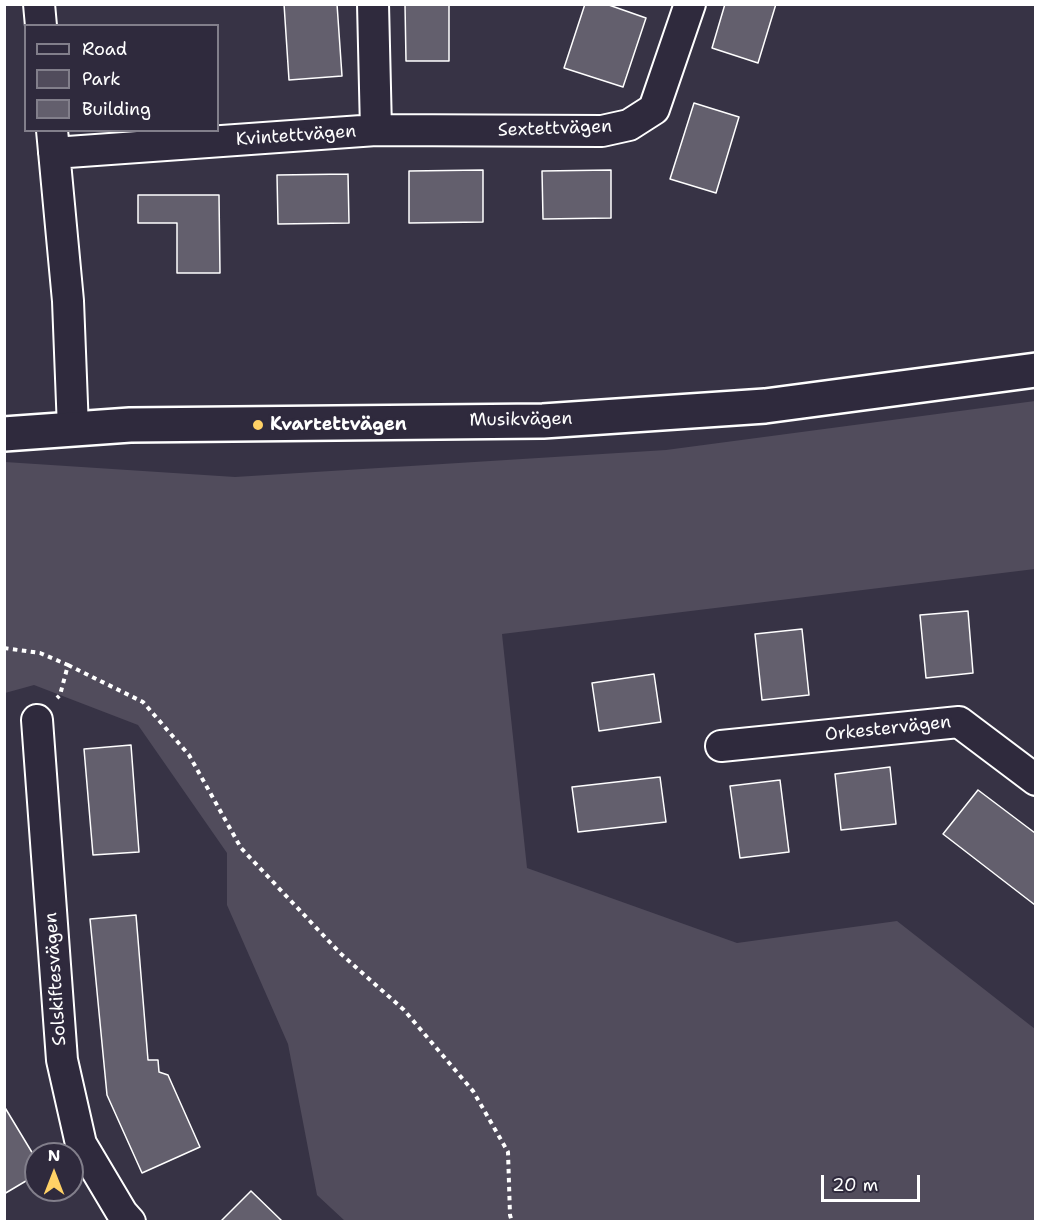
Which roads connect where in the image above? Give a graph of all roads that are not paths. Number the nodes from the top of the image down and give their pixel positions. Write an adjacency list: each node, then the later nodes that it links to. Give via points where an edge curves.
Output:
1 (39, 4): 4 (street)
2 (373, 4): 5 (street, Kvintettvägen)
3 (690, 4): 5 (street, Sextettvägen, via 654,108 629,125 602,131)
4 (41, 24)
5 (376, 130): 6 (street, Kvintettvägen)
6 (53, 142): 8 (street, via 68,301)
7 (1035, 370): 8 (street, Musikvägen, via 765,406 554,420)
8 (73, 429): 9 (street, Musikvägen)
9 (4, 434)
10 (37, 720): 13 (street, Solskiftesvägen, via 62,1060 81,1144)
11 (721, 746): 12 (street, Orkestervägen, via 959,722)
12 (1035, 780)
13 (130, 1221)

